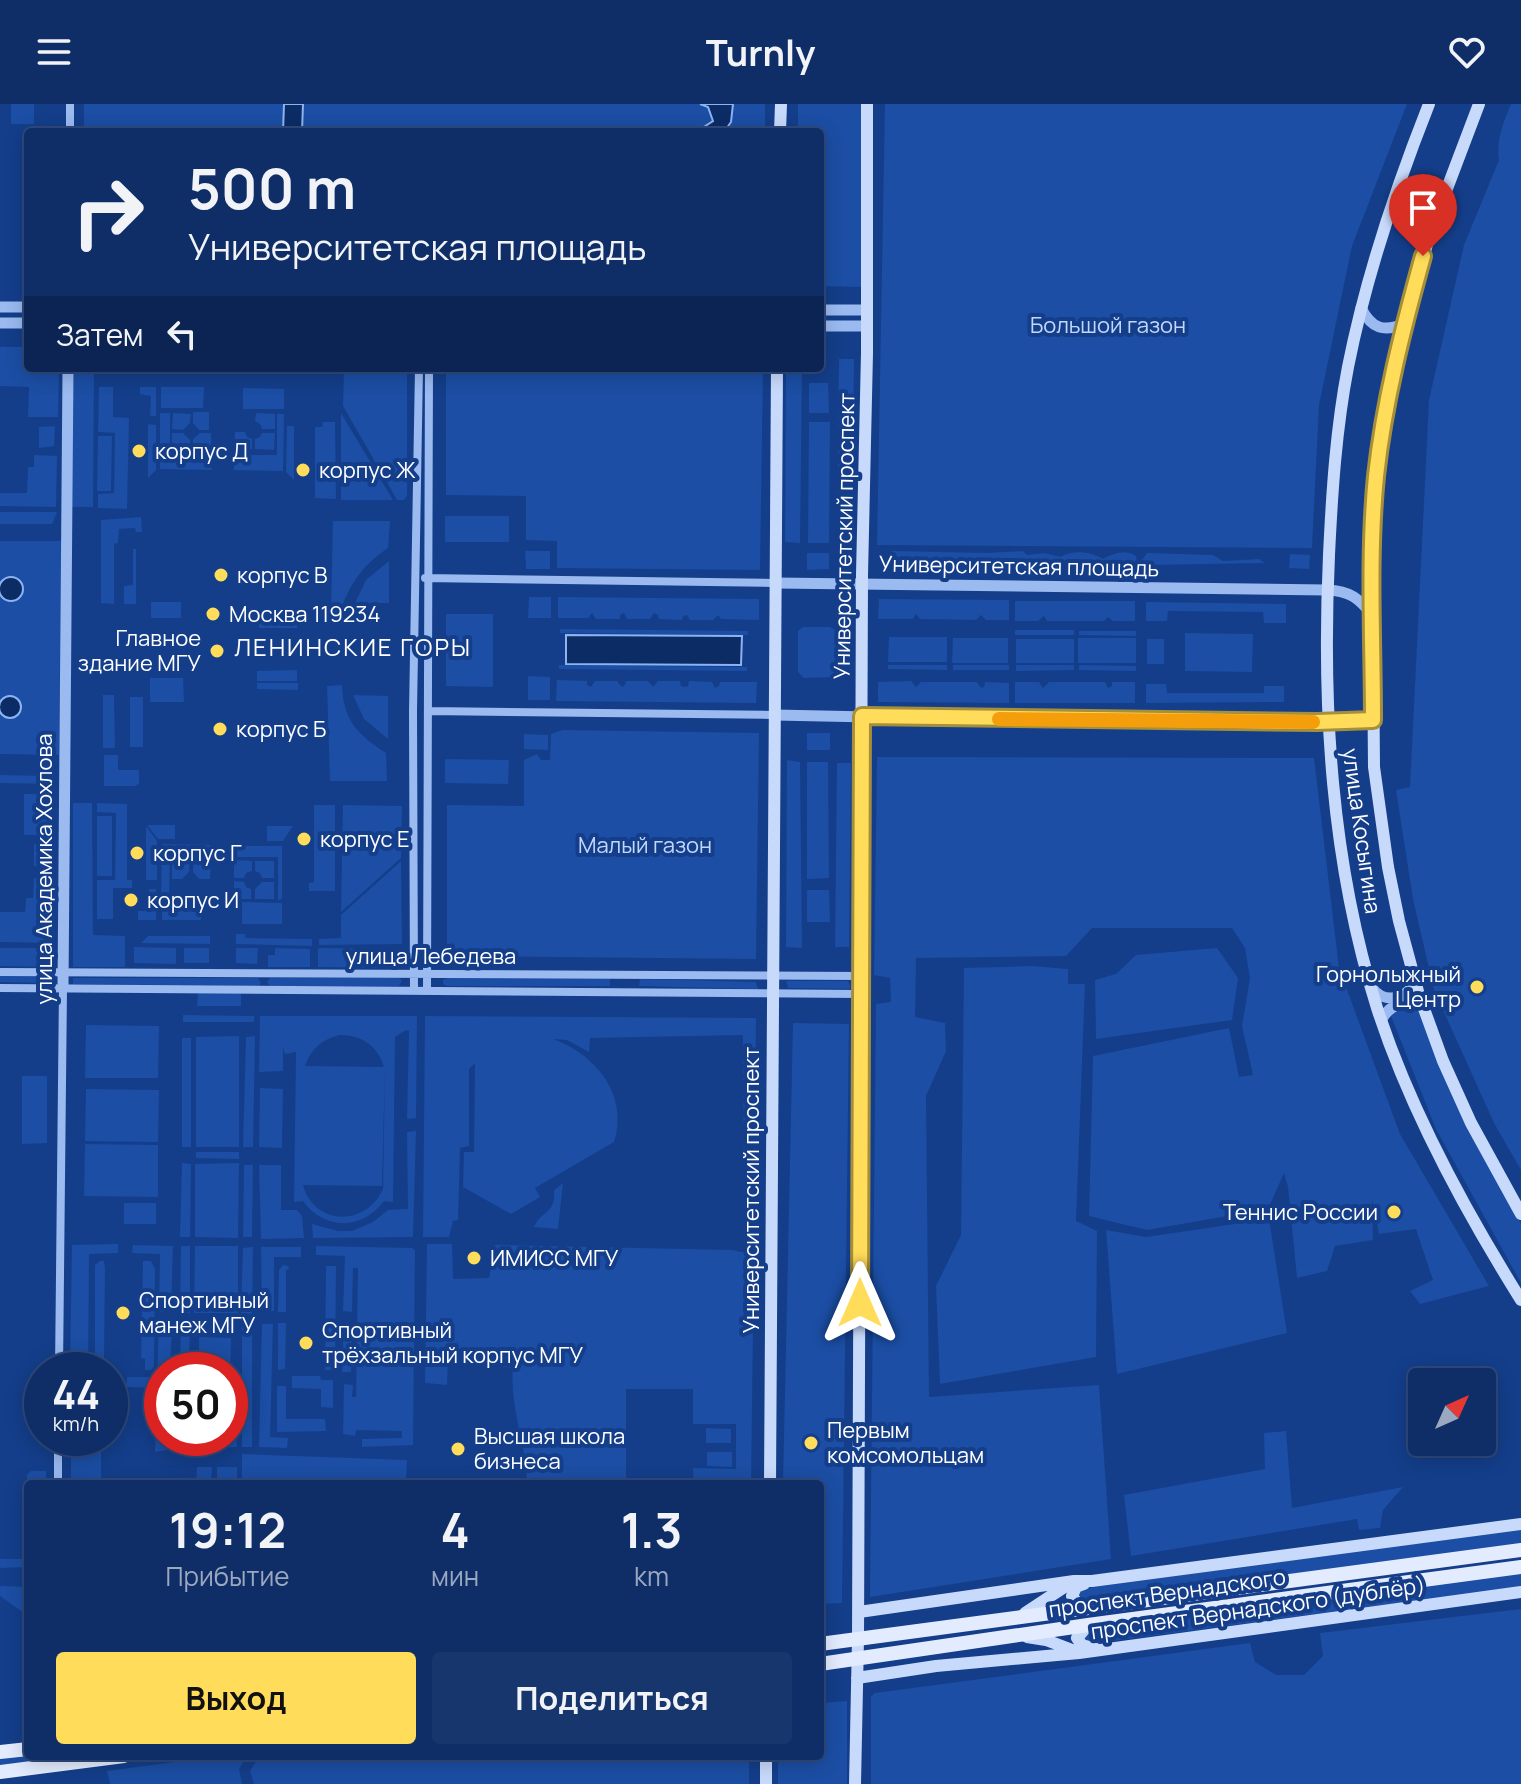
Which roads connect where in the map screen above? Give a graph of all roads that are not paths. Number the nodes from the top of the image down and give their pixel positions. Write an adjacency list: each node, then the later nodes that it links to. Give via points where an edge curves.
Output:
1 (70, 104): 6 (street)
2 (781, 104): 7 (main road)
3 (867, 104): 12 (main road, Университетский проспект)
4 (1429, 104): 10 (main road, улица Косыгина, via 1392,199)
5 (1479, 104): 15 (main road, улица Косыгина, via 1429,236)
6 (70, 128)
7 (780, 128)
8 (0, 307): 9 (street)
9 (24, 307)
10 (1361, 308): 15 (street, via 1374,325 1391,330); 18 (main road, улица Косыгина)
11 (824, 310): 12 (street)
12 (867, 310): 17 (main road, Университетский проспект)
13 (0, 323): 14 (street)
14 (24, 323)
15 (1405, 324): 19 (main road, улица Косыгина)
16 (824, 326): 17 (street)
17 (867, 326): 27 (main road, Университетский проспект)
18 (1356, 332): 19 (street, via 1367,326 1391,332); 28 (main road, улица Косыгина, via 1339,431)
19 (1400, 345): 29 (main road, улица Косыгина, via 1376,477)
20 (68, 372): 36 (street, улица Академика Хохлова)
21 (419, 372): 24 (street)
22 (429, 372): 25 (street)
23 (777, 372): 26 (main road, Университетский проспект)
24 (415, 578): 25 (street, Университетская площадь); 38 (street)
25 (428, 579): 26 (street, Университетская площадь); 30 (street)
26 (776, 583): 27 (street, Университетская площадь); 31 (main road, Университетский проспект)
27 (862, 584): 28 (street, Университетская площадь); 32 (main road, Университетский проспект)
28 (1327, 590): 29 (street, Университетская площадь, via 1353,594); 34 (main road, улица Косыгина)
29 (1373, 616): 33 (main road, улица Косыгина)
30 (428, 711): 31 (street); 39 (street)
31 (775, 715): 32 (street); 42 (main road, Университетский проспект)
32 (862, 716): 34 (street); 41 (main road, Университетский проспект)
33 (1373, 720): 34 (street); 43 (main road, улица Косыгина, via 1388,867)
34 (1327, 722): 46 (main road, улица Косыгина, via 1343,862)
35 (0, 972): 36 (street, улица Лебедева)
36 (63, 973): 37 (street, улица Лебедева); 45 (street, улица Академика Хохлова)
37 (264, 973): 38 (street, улица Лебедева); 47 (street)
38 (414, 973): 39 (street, улица Лебедева); 48 (street)
39 (427, 973): 40 (street, улица Лебедева); 49 (street)
40 (630, 975): 42 (street, улица Лебедева); 50 (street, via 624,982)
41 (861, 976): 42 (street, улица Лебедева); 52 (main road, Университетский проспект)
42 (773, 977): 51 (main road, Университетский проспект)
43 (1415, 980): 46 (street, via 1406,994 1388,999); 53 (main road, улица Косыгина)
44 (0, 988): 45 (street, улица Лебедева)
45 (63, 988): 47 (street, улица Лебедева); 57 (street, улица Академика Хохлова)
46 (1372, 988): 54 (main road, улица Косыгина)
47 (264, 989): 48 (street, улица Лебедева)
48 (414, 990): 49 (street, улица Лебедева)
49 (427, 990): 50 (street, улица Лебедева)
50 (629, 991): 51 (street, улица Лебедева)
51 (773, 993): 52 (street, улица Лебедева); 60 (main road, Университетский проспект)
52 (861, 994): 70 (main road, Университетский проспект)
53 (1424, 1008): 54 (street, via 1411,1001 1392,1007); 55 (main road, улица Косыгина, via 1471,1123)
54 (1382, 1019): 56 (main road, улица Косыгина, via 1432,1141)
55 (1521, 1214)
56 (1521, 1300)
57 (59, 1352)
58 (58, 1456): 59 (street)
59 (58, 1480)
60 (770, 1480)
61 (1521, 1524): 65 (main road)
62 (1521, 1550): 69 (main road, проспект Вернадского)
63 (1521, 1567): 72 (main road, проспект Вернадского)
64 (1074, 1581): 65 (main road); 66 (main road); 68 (main road)
65 (1092, 1581): 69 (main road, via 1076,1587 1072,1596)
66 (1021, 1589): 68 (main road); 70 (main road)
67 (1521, 1592): 77 (main road, проспект Вернадского (дублёр))
68 (1051, 1598): 69 (main road); 71 (main road)
69 (1089, 1608): 71 (main road, проспект Вернадского)
70 (859, 1612): 74 (main road, Университетский проспект)
71 (1011, 1619): 74 (main road, проспект Вернадского)
72 (1088, 1625): 73 (main road, проспект Вернадского); 77 (main road, via 1078,1633 1079,1642)
73 (1016, 1636): 76 (main road, проспект Вернадского); 78 (main road)
74 (858, 1639): 75 (main road, проспект Вернадского); 79 (main road, Университетский проспект)
75 (824, 1643)
76 (955, 1644): 79 (main road, проспект Вернадского); 81 (main road)
77 (1099, 1649): 78 (main road, проспект Вернадского (дублёр))
78 (1079, 1653): 81 (main road, проспект Вернадского (дублёр))
79 (857, 1659): 80 (main road, проспект Вернадского); 82 (main road, Университетский проспект)
80 (824, 1663)
81 (936, 1666): 82 (main road, проспект Вернадского (дублёр))
82 (857, 1678): 89 (main road, Университетский проспект)
83 (24, 1749): 84 (main road)
84 (0, 1752)
85 (766, 1760): 88 (main road)
86 (48, 1761): 87 (main road)
87 (0, 1772)
88 (766, 1784)
89 (855, 1784)

